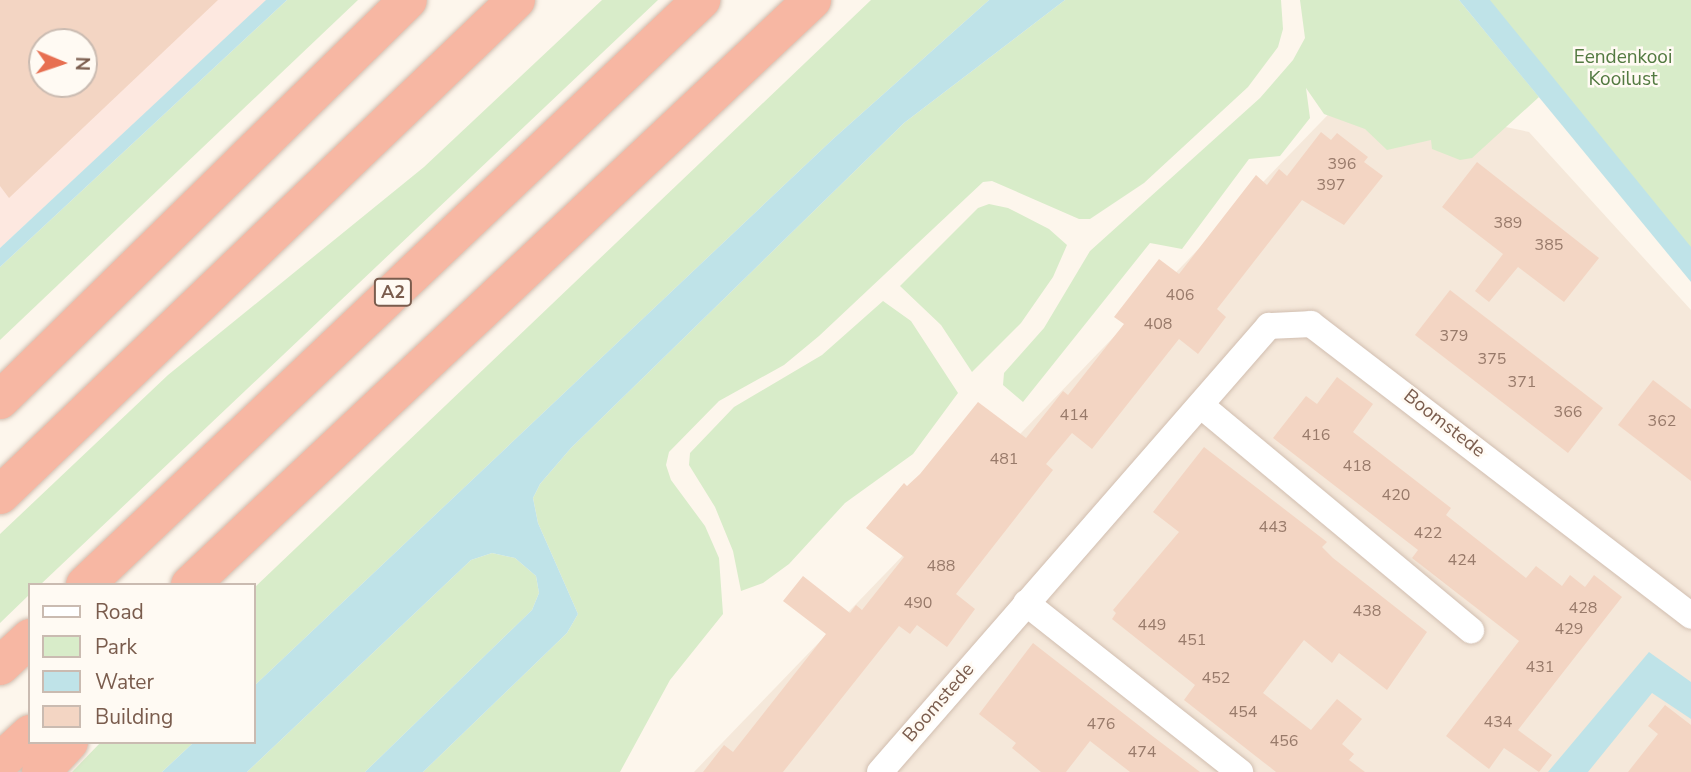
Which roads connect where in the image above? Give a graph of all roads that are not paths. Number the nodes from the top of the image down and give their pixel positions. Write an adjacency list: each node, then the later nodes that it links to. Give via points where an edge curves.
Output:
1 (408, 0): 6 (highway)
2 (516, 0): 8 (highway)
3 (701, 0): 9 (highway, A2)
4 (812, 0): 5 (highway)
5 (390, 399): 10 (highway); 11 (highway)
6 (0, 400)
7 (1203, 407): 12 (street, Boomstede); 13 (street, Boomstede, via 1269,326 1311,324); 14 (street)
8 (0, 495)
9 (87, 583)
10 (192, 583)
11 (218, 583)
12 (1027, 603): 21 (street, Boomstede); 22 (street)
13 (1691, 616)
14 (1471, 630)
15 (28, 640): 16 (highway)
16 (0, 666)
17 (28, 736): 19 (highway)
18 (67, 744): 20 (highway)
19 (0, 761)
20 (41, 772)
21 (880, 772)
22 (1240, 772)

